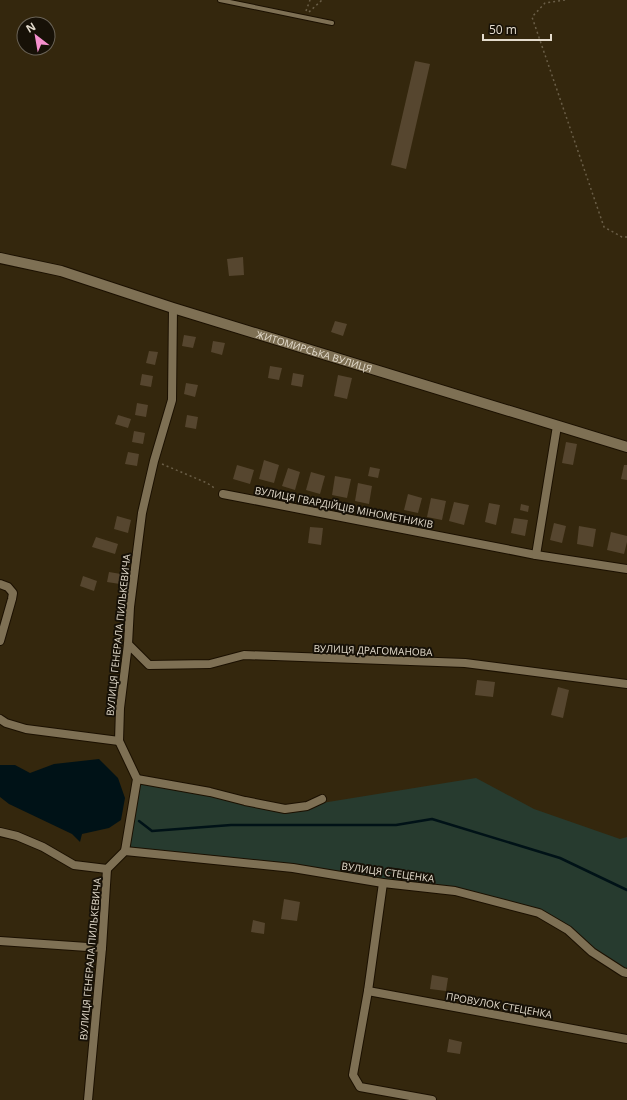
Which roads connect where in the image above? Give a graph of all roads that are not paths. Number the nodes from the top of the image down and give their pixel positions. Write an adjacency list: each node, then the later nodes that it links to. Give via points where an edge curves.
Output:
1 (220, 0): 2 (lane)
2 (332, 23)
3 (0, 258): 4 (main road, ЖИТОМИРСЬКА ВУЛИЦЯ, via 60,271)
4 (173, 308): 5 (main road, ЖИТОМИРСЬКА ВУЛИЦЯ); 12 (street, ВУЛИЦЯ ГЕНЕРАЛА ПИЛЬКЕВИЧА, via 172,400 142,513)
5 (557, 426): 6 (main road, ЖИТОМИРСЬКА ВУЛИЦЯ); 8 (street)
6 (627, 447)
7 (223, 494): 8 (street, ВУЛИЦЯ ГВАРДІЙЦІВ МІНОМЕТНИКІВ)
8 (536, 555): 9 (street, ВУЛИЦЯ ГВАРДІЙЦІВ МІНОМЕТНИКІВ)
9 (627, 569)
10 (0, 584): 11 (street, via 8,587 12,599)
11 (0, 641)
12 (128, 644): 13 (street, ВУЛИЦЯ ДРАГОМАНОВА, via 149,665 210,664 244,655 465,664); 15 (street, ВУЛИЦЯ ГЕНЕРАЛА ПИЛЬКЕВИЧА, via 120,708)
13 (627, 684)
14 (0, 719): 15 (street, via 26,729)
15 (119, 741): 16 (street, ВУЛИЦЯ ГЕНЕРАЛА ПИЛЬКЕВИЧА)
16 (137, 779): 17 (street, via 285,809 307,806); 19 (street)
17 (322, 799)
18 (0, 832): 20 (street, via 43,847 74,865)
19 (125, 851): 20 (street, ВУЛИЦЯ ГЕНЕРАЛА ПИЛЬКЕВИЧА); 21 (street, ВУЛИЦЯ СТЕЦЕНКА, via 293,868)
20 (108, 869): 23 (street, ВУЛИЦЯ ГЕНЕРАЛА ПИЛЬКЕВИЧА)
21 (383, 883): 24 (street, ВУЛИЦЯ СТЕЦЕНКА, via 454,890 539,913 568,930 592,952); 25 (street)
22 (0, 941): 23 (street)
23 (102, 948): 27 (street, ВУЛИЦЯ ГЕНЕРАЛА ПИЛЬКЕВИЧА)
24 (627, 973)
25 (368, 991): 26 (street, ПРОВУЛОК СТЕЦЕНКА); 28 (street, via 353,1075 360,1087)
26 (627, 1039)
27 (88, 1100)
28 (432, 1100)

